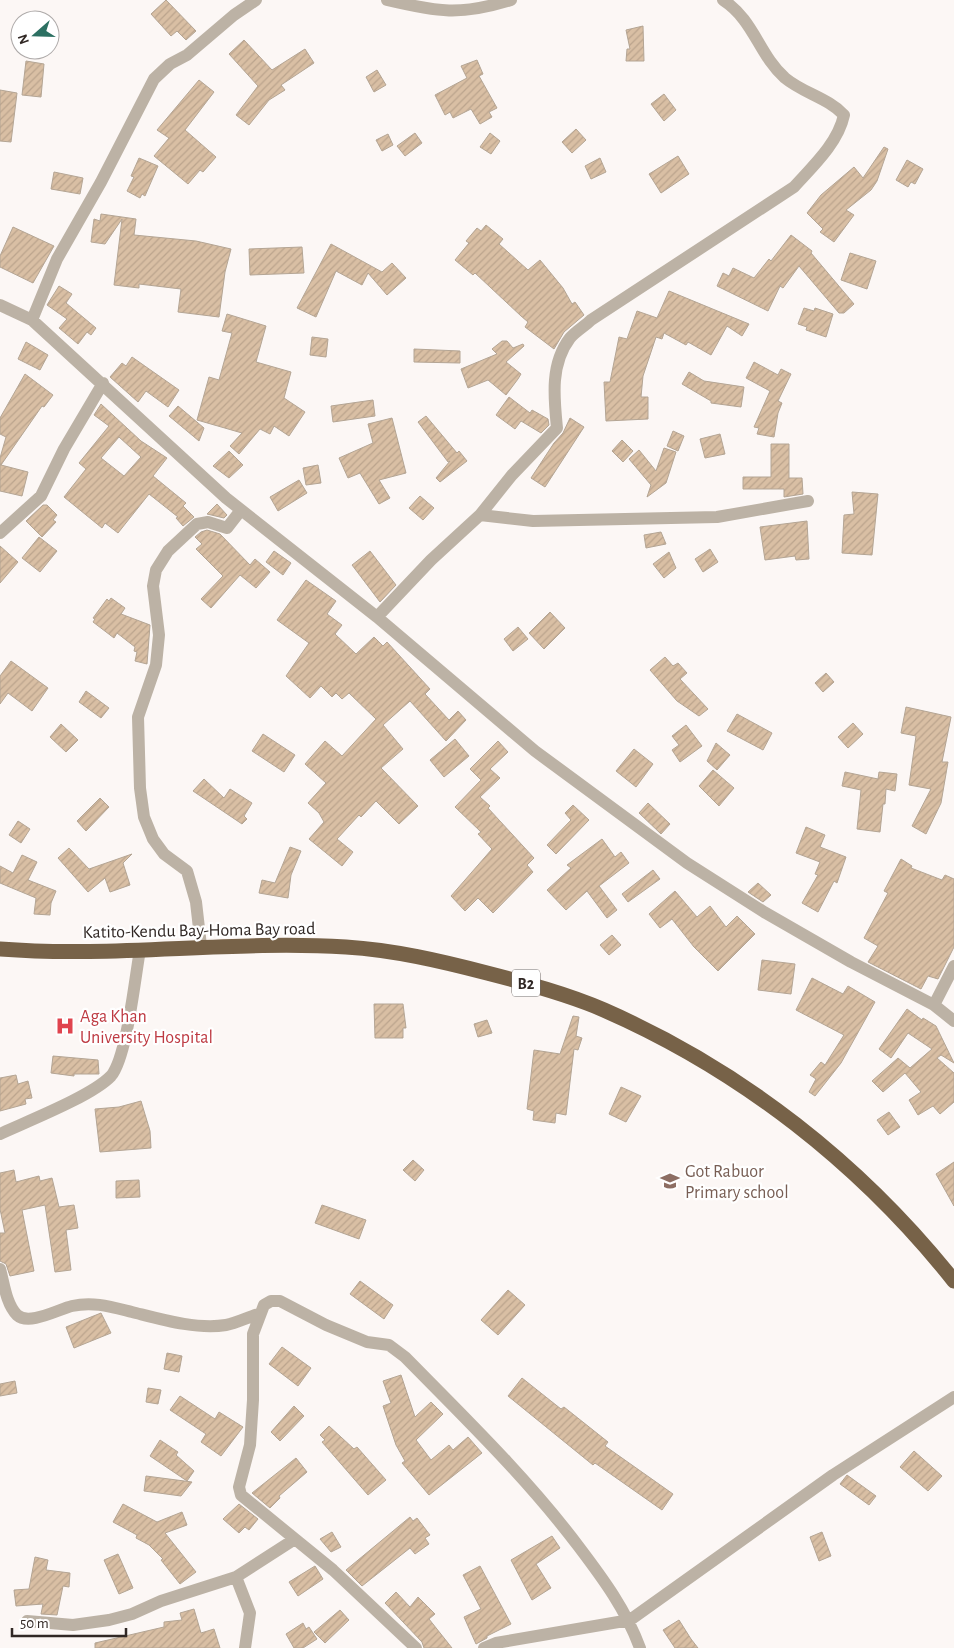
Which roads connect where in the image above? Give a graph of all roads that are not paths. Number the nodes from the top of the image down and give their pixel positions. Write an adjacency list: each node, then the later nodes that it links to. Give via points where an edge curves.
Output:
1 (256, 0): 6 (street, via 154,79 57,259)
2 (387, 0): 3 (street, via 434,11 472,11)
3 (511, 0)
4 (723, 0): 10 (street, via 747,22 772,64 786,79 844,115 841,129 794,186 591,320 571,337 560,355 555,375 556,428)
5 (0, 305): 6 (street)
6 (32, 320): 7 (street)
7 (103, 383): 9 (street); 11 (street, via 64,448 41,496)
8 (808, 500): 10 (street, via 716,517 533,521)
9 (241, 510): 12 (street); 13 (street, via 227,528 208,522 197,524 168,551 156,570 153,586 159,635 156,665 138,716 144,817 153,839 164,854 187,871 196,902)
10 (480, 514): 12 (street, via 430,560)
11 (0, 533)
12 (377, 617): 17 (street, via 535,750 688,863 843,958)
13 (201, 946): 15 (highway, Katito-Kendu Bay-Homa Bay road / B2); 21 (highway, Katito-Kendu Bay-Homa Bay road / B2, via 348,947 435,959 528,984 603,1010 732,1078 794,1122 856,1174 906,1223)
14 (0, 950): 15 (highway, Katito-Kendu Bay-Homa Bay road / B2)
15 (140, 950): 19 (street, via 121,1056 112,1075 93,1090)
16 (954, 966): 17 (street)
17 (934, 1005): 18 (street)
18 (954, 1021)
19 (0, 1134)
20 (0, 1269): 22 (street, via 8,1298 18,1315 26,1319 94,1303 214,1326)
21 (954, 1281)
22 (259, 1314): 24 (street, via 252,1334 254,1400 250,1445 239,1487 241,1495); 26 (street, via 264,1304 280,1300 326,1326 367,1342 389,1345 405,1357 522,1477 597,1571)
23 (954, 1397): 26 (street, via 833,1475)
24 (295, 1539): 25 (street); 29 (street, via 340,1576)
25 (236, 1576): 27 (street, via 109,1620 73,1625); 28 (street, via 250,1613)
26 (630, 1620): 30 (street, via 496,1643); 31 (street)
27 (27, 1621)
28 (246, 1648)
29 (416, 1648)
30 (484, 1648)
31 (640, 1648)

